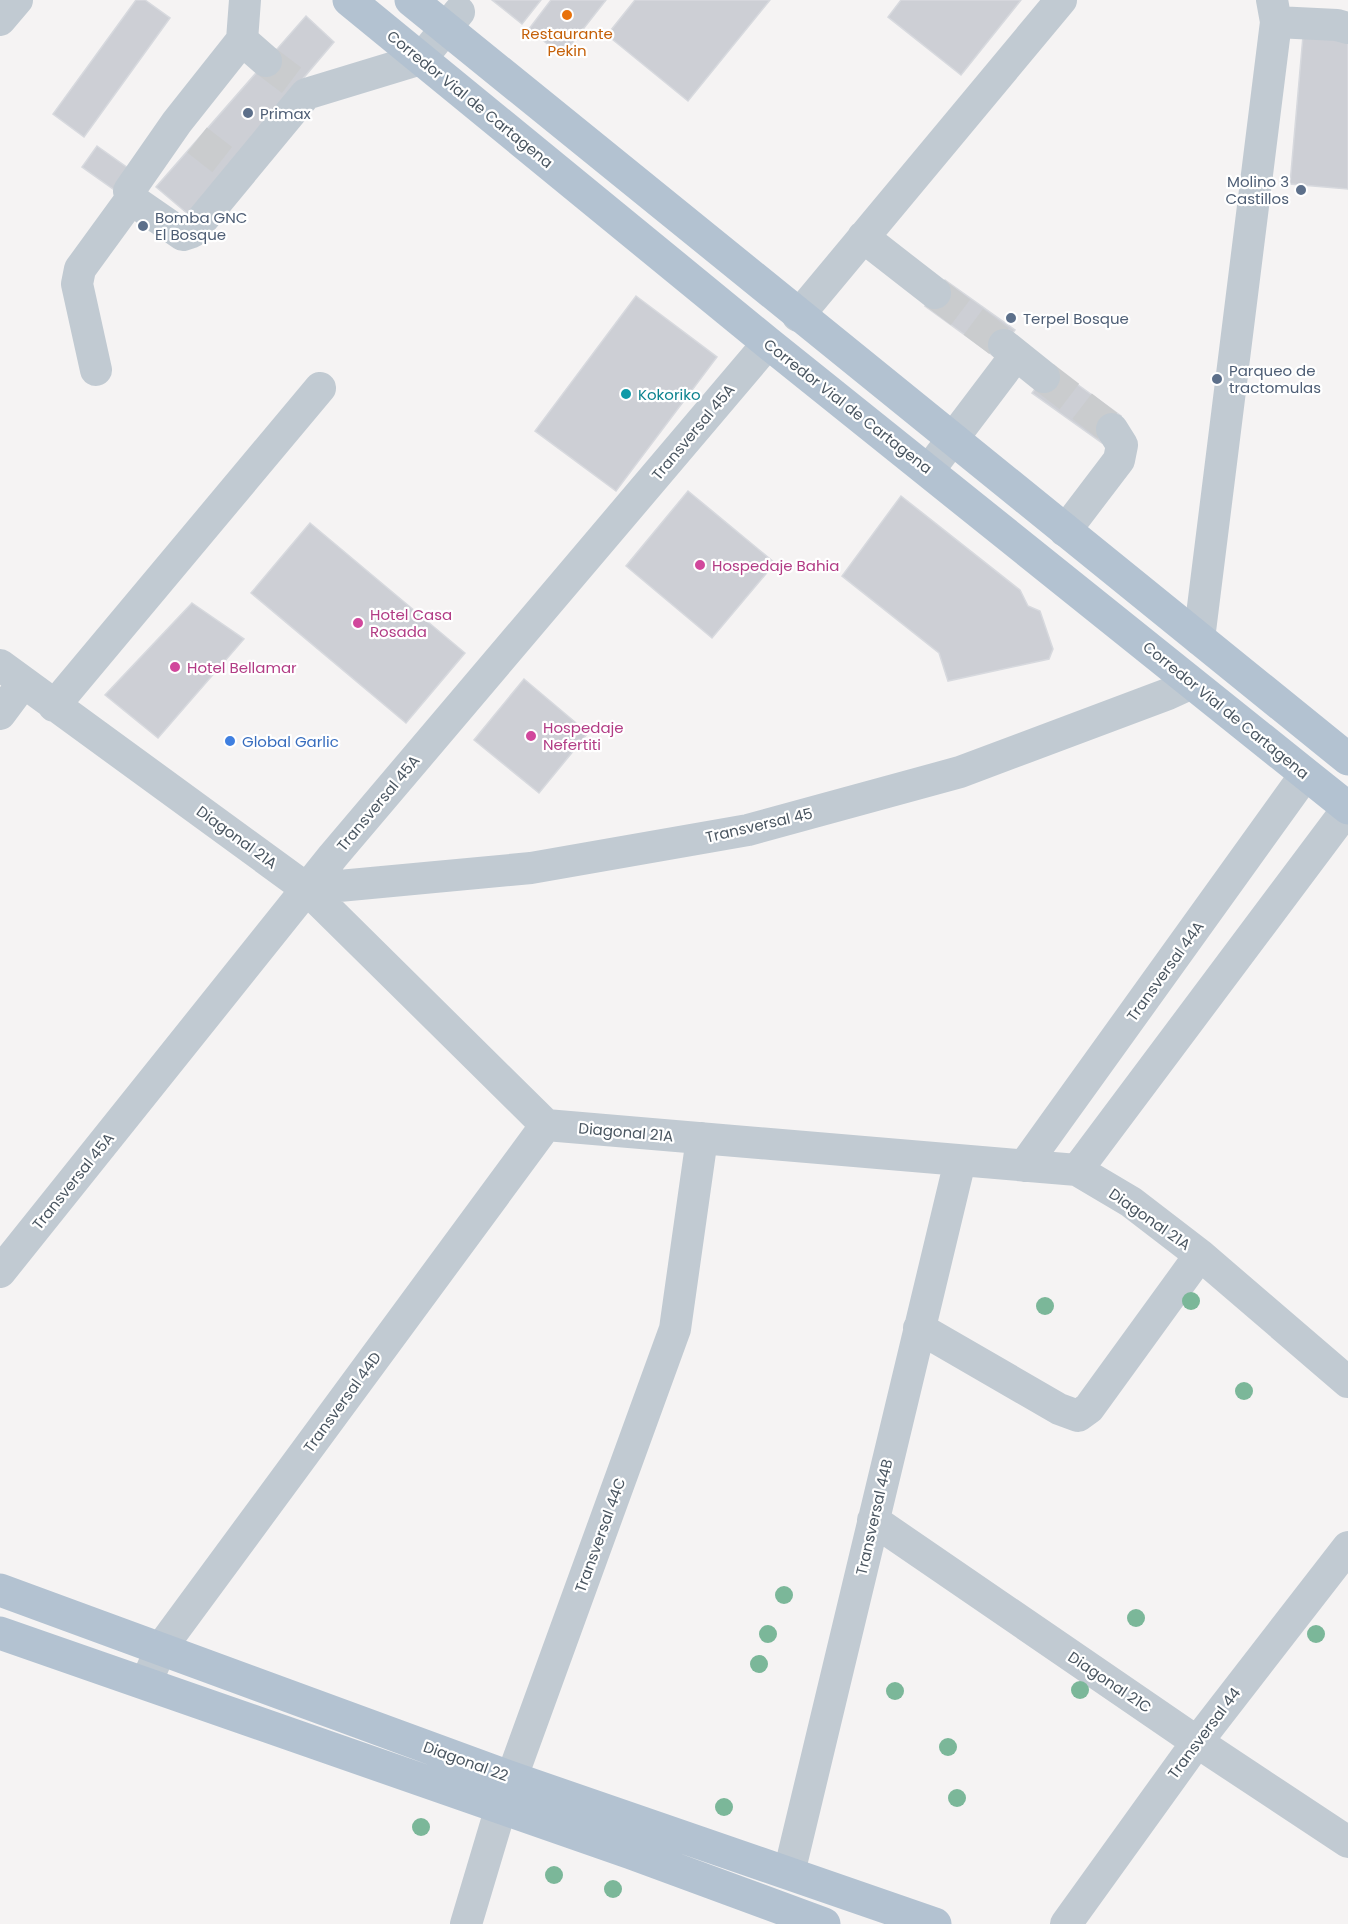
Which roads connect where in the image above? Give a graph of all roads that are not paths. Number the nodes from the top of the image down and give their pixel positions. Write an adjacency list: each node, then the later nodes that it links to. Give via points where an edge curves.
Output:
1 (17, 0): 7 (street)
2 (245, 0): 10 (street)
3 (349, 0): 11 (main road, Corredor Vial de Cartagena)
4 (411, 0): 8 (main road)
5 (1061, 0): 14 (street)
6 (1274, 11): 9 (street); 25 (street)
7 (0, 20)
8 (452, 20): 11 (street); 16 (main road)
9 (1348, 28)
10 (242, 40): 12 (street); 13 (street, via 187,131 129,190)
11 (421, 59): 13 (street, via 302,90 235,170 192,232 183,235); 17 (main road, Corredor Vial de Cartagena)
12 (267, 61)
13 (131, 199): 18 (street, via 80,269 77,284)
14 (863, 237): 15 (street); 16 (street)
15 (935, 293)
16 (798, 316): 22 (main road)
17 (768, 343): 23 (main road, Corredor Vial de Cartagena); 33 (street, Transversal 45A)
18 (96, 370)
19 (1044, 377): 22 (street, via 1010,350)
20 (320, 388): 28 (street)
21 (1112, 429): 24 (street, via 1122,445 1119,460)
22 (953, 440): 23 (street); 24 (main road)
23 (929, 470): 27 (main road, Corredor Vial de Cartagena)
24 (1065, 531): 25 (main road)
25 (1199, 639): 30 (main road)
26 (12, 674): 28 (street, Diagonal 21A); 29 (street)
27 (1192, 682): 31 (main road, Corredor Vial de Cartagena); 33 (street, Transversal 45, via 960,772 748,830 531,868)
28 (54, 706): 33 (street, Diagonal 21A)
29 (0, 714)
30 (1348, 759)
31 (1305, 775): 32 (main road, Corredor Vial de Cartagena); 37 (street, Transversal 44A)
32 (1348, 808): 38 (street)
33 (307, 889): 34 (street, Diagonal 21A); 40 (street, Transversal 45A)
34 (546, 1125): 35 (street, Diagonal 21A); 47 (street, Transversal 44D)
35 (702, 1138): 36 (street, Diagonal 21A); 50 (street, Transversal 44C, via 675,1329)
36 (960, 1161): 37 (street, Diagonal 21A); 41 (street, Transversal 44B)
37 (1024, 1166): 38 (street, Diagonal 21A)
38 (1077, 1170): 39 (street, Diagonal 21A, via 1131,1202)
39 (1200, 1255): 41 (street, via 1089,1408 1078,1416 1059,1409); 42 (street, Diagonal 21A)
40 (0, 1272)
41 (920, 1328): 43 (street, Transversal 44B)
42 (1348, 1382)
43 (873, 1520): 49 (street, Diagonal 21C); 52 (street, Transversal 44B)
44 (1348, 1547): 49 (street, Transversal 44)
45 (0, 1590): 47 (main road, Diagonal 22)
46 (0, 1633): 48 (main road, Diagonal 22)
47 (160, 1648): 48 (street, Transversal 44D); 50 (main road, Diagonal 22)
48 (146, 1683): 50 (main road, Diagonal 22)
49 (1197, 1742): 51 (street, Diagonal 21C); 56 (street, Transversal 44)
50 (507, 1793): 52 (main road, Diagonal 22); 53 (street, Transversal 44C); 54 (main road, Diagonal 22)
51 (1348, 1842)
52 (789, 1873): 55 (main road, Diagonal 22)
53 (466, 1924)
54 (824, 1924)
55 (935, 1924)
56 (1066, 1924)

